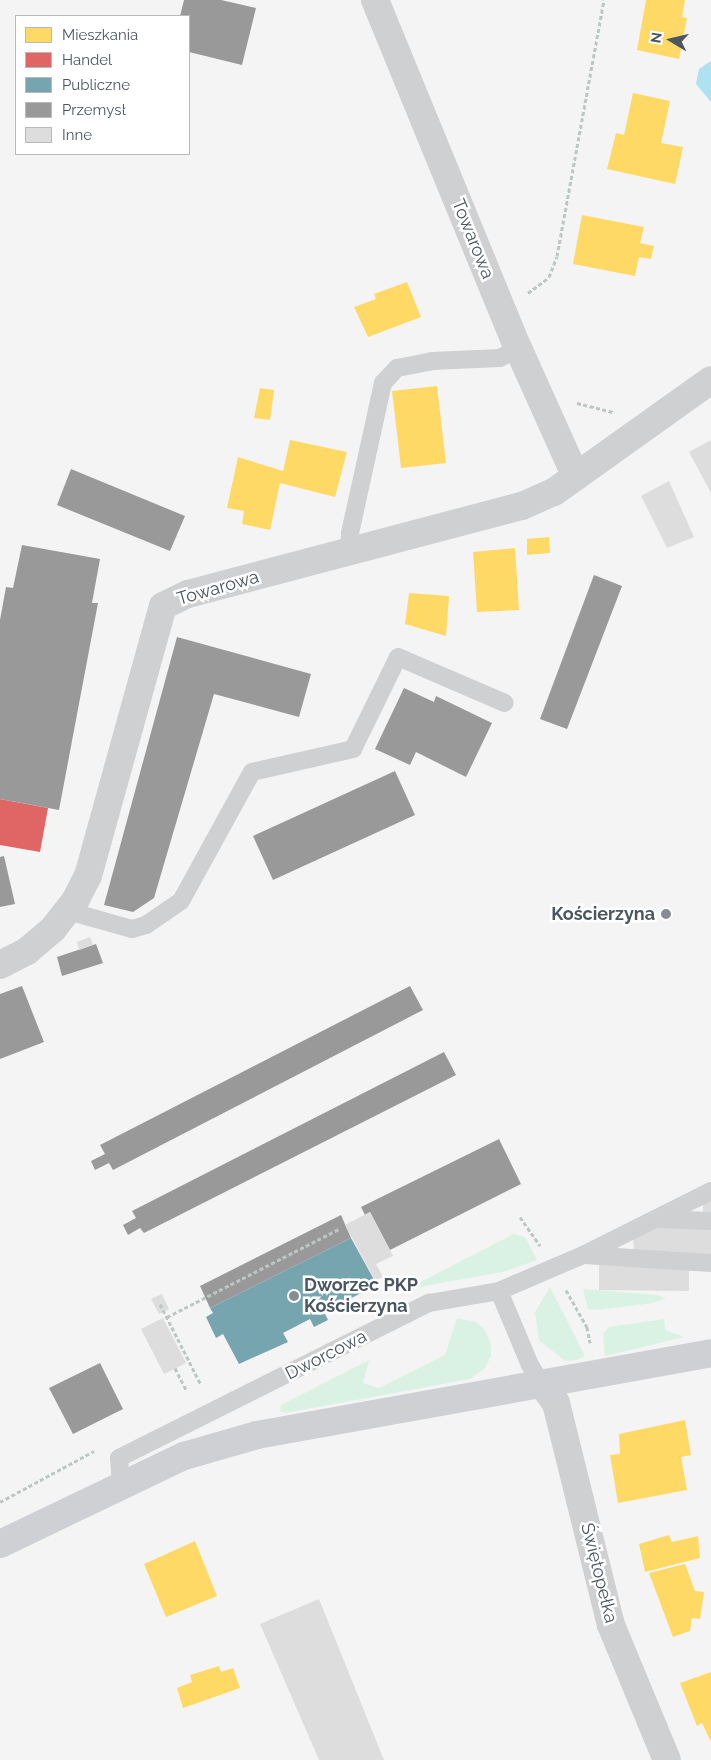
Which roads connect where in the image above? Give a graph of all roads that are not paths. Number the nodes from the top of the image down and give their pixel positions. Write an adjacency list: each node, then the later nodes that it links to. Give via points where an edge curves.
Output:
1 (375, 0): 2 (street, Towarowa)
2 (518, 348): 4 (street, Towarowa); 5 (lane, via 500,358 432,361 397,368 383,384 350,533)
3 (711, 380): 4 (street, Towarowa)
4 (576, 476): 5 (street, Towarowa, via 554,492 522,506)
5 (349, 554): 7 (street, Towarowa, via 188,594 163,606 92,864)
6 (505, 703): 7 (lane, via 398,657 353,749 252,772 181,901 146,925 132,929)
7 (68, 911): 8 (street, Towarowa, via 36,944)
8 (0, 965)
9 (711, 1191): 10 (lane)
10 (658, 1219): 11 (lane); 12 (lane)
11 (711, 1221)
12 (583, 1255): 13 (lane); 14 (lane)
13 (711, 1263)
14 (499, 1292): 16 (lane, via 530,1365); 17 (lane, Dworcowa, via 430,1302 119,1458)
15 (711, 1353): 16 (street)
16 (542, 1384): 17 (street, via 257,1435 184,1456); 19 (street, Świętopełka, via 556,1403 610,1625)
17 (121, 1485): 18 (street)
18 (0, 1544)
19 (659, 1758)

